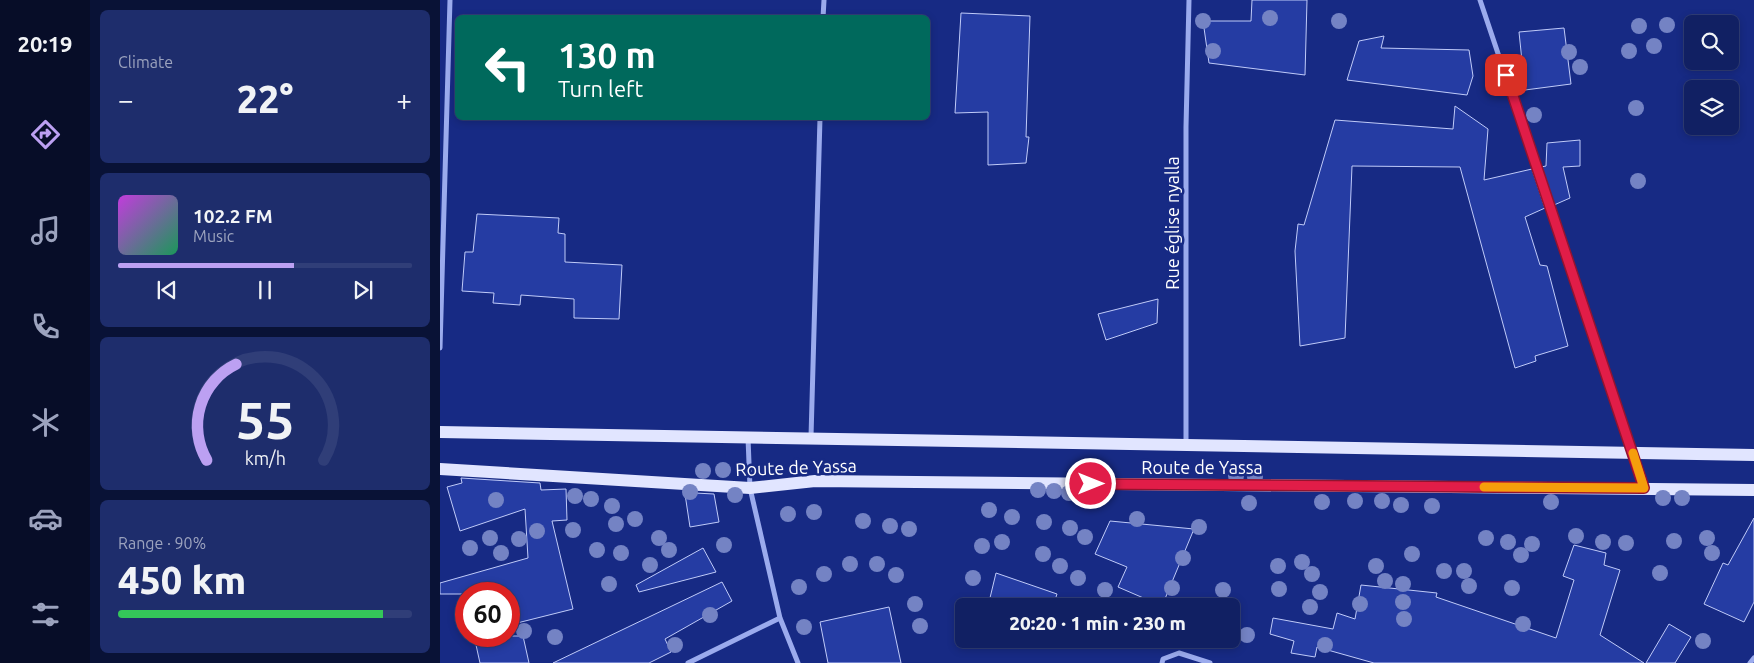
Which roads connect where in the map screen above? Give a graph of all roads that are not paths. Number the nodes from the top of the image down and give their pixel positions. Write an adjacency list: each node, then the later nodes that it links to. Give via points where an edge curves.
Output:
1 (450, 0): 7 (street)
2 (824, 0): 5 (street)
3 (1189, 0): 11 (street, Rue église nyalla)
4 (1480, 0): 12 (street)
5 (823, 15)
6 (820, 120): 10 (street)
7 (440, 348)
8 (440, 432): 9 (main road, Route de Yassa)
9 (748, 437): 10 (main road, Route de Yassa); 15 (street)
10 (811, 440): 11 (main road, Route de Yassa)
11 (1186, 446): 12 (main road, Route de Yassa)
12 (1633, 454): 13 (main road, Route de Yassa); 16 (street)
13 (1754, 455)
14 (440, 469): 15 (main road, Route de Yassa)
15 (750, 488): 16 (main road, Route de Yassa, via 815,482); 18 (street)
16 (1644, 488): 17 (main road, Route de Yassa)
17 (1754, 490)
18 (780, 618): 20 (street); 21 (street)
19 (1754, 658): 24 (street)
20 (688, 663)
21 (798, 663)
22 (1162, 663): 23 (street, via 1163,659 1179,653)
23 (1210, 663)
24 (1750, 663)

